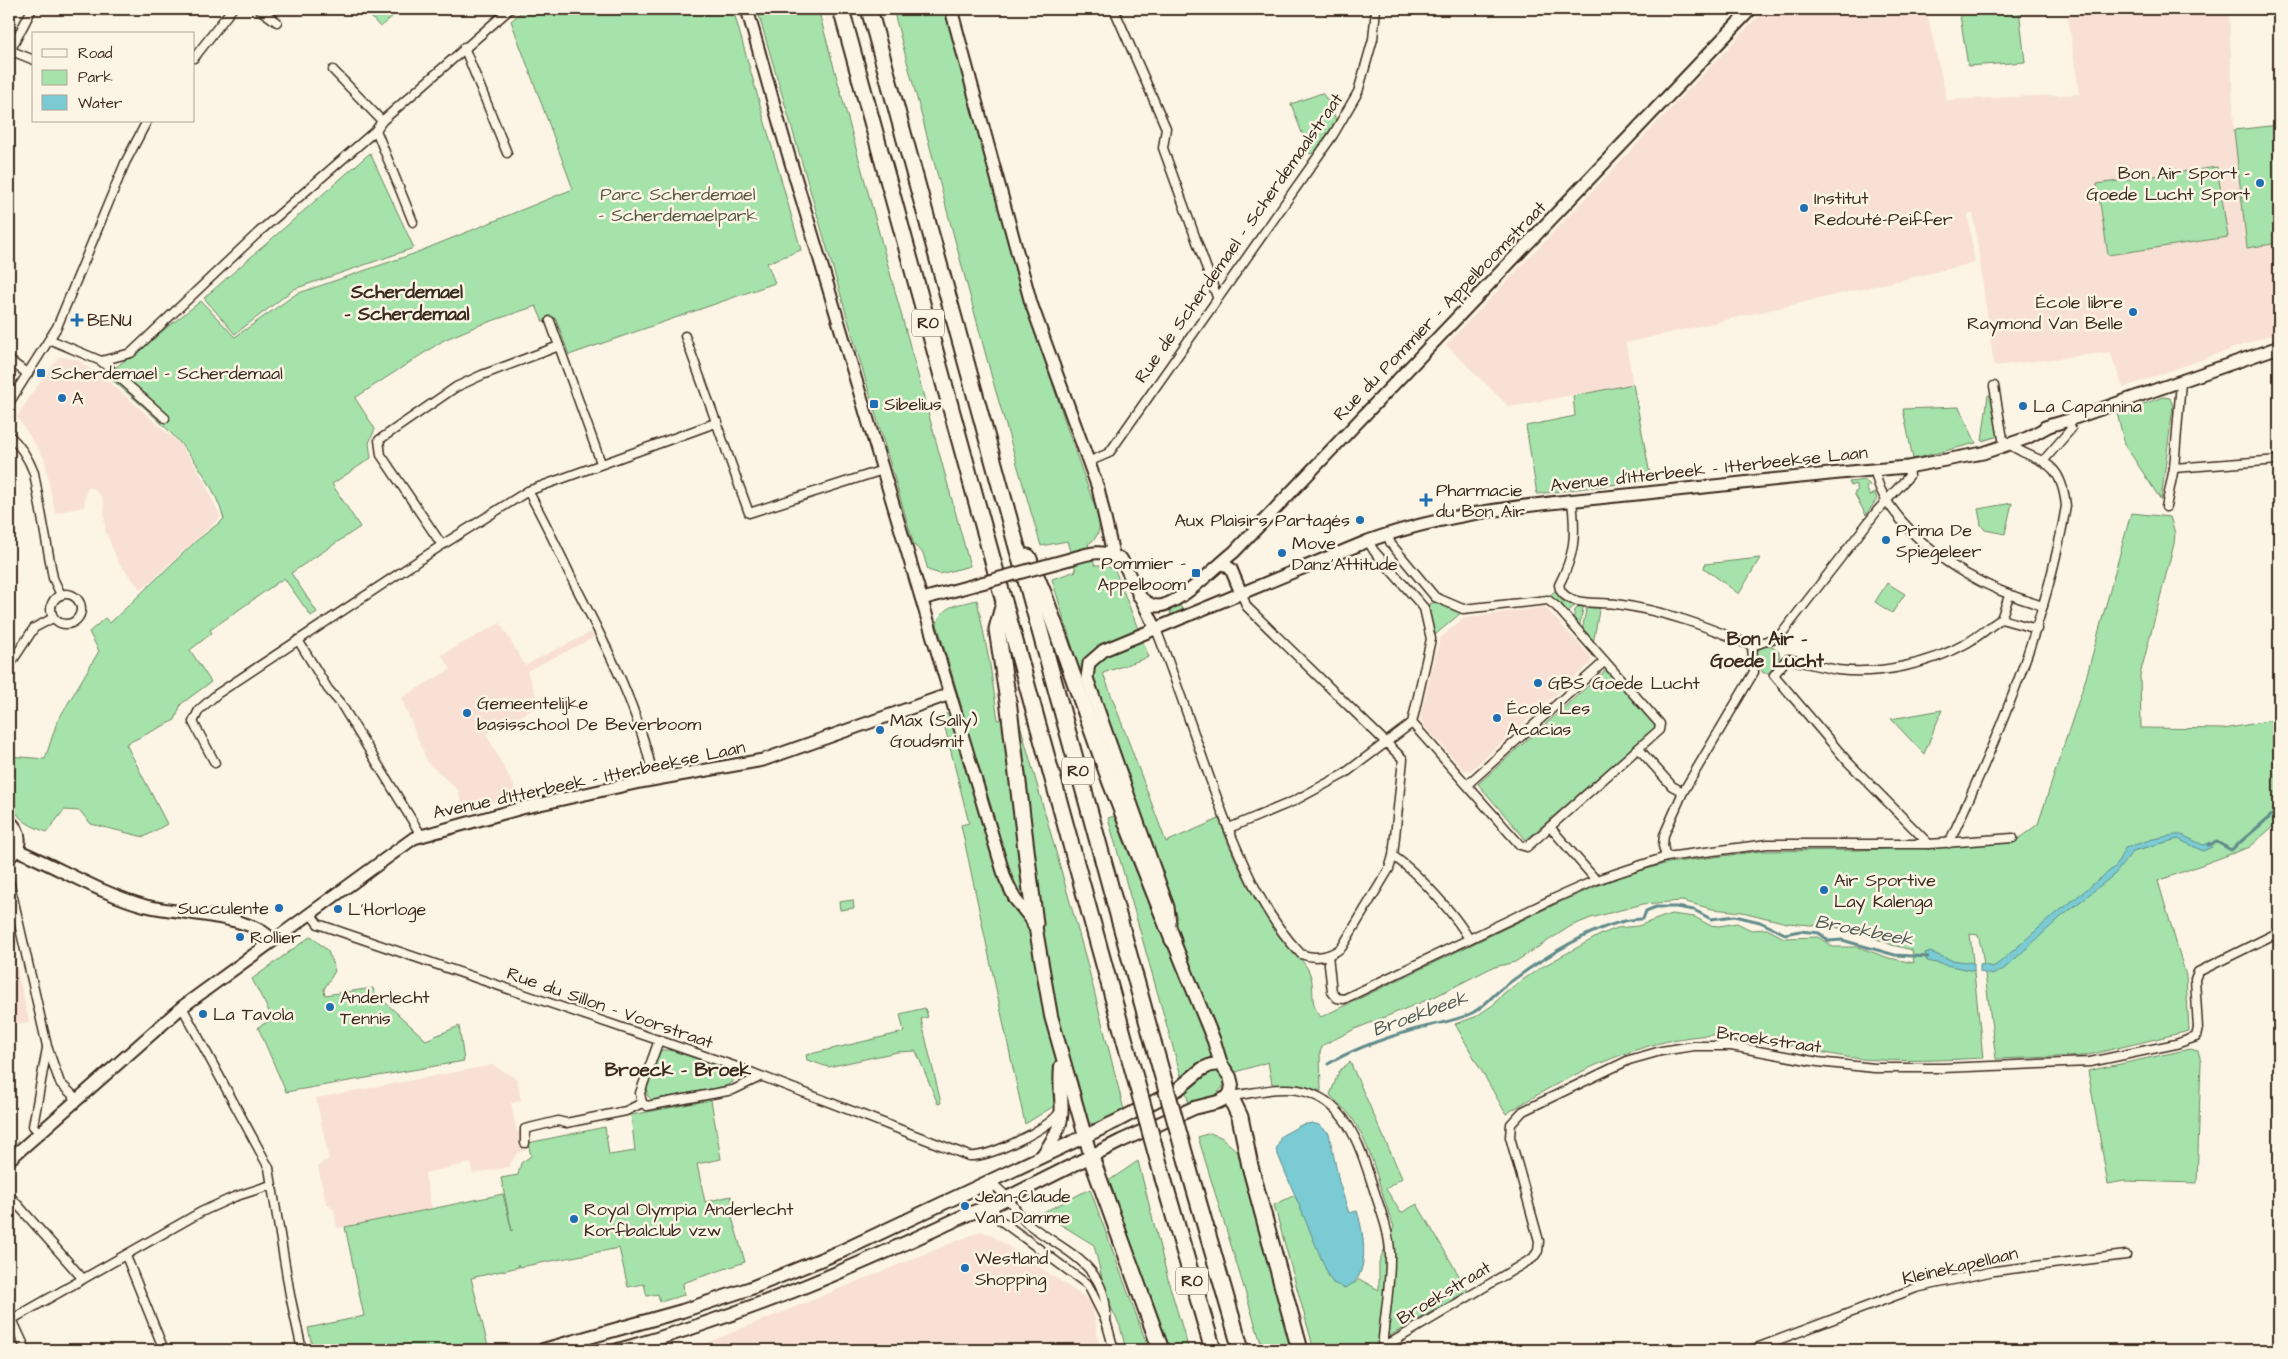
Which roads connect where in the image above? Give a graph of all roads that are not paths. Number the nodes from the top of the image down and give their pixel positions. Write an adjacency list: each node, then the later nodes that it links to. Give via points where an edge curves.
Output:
1 (32, 9): 14 (street)
2 (232, 9): 15 (street)
3 (260, 9): 12 (street)
4 (510, 9): 13 (street)
5 (747, 9): 47 (street)
6 (841, 9): 63 (highway, R0)
7 (869, 9): 49 (highway, R0)
8 (951, 9): 42 (street, via 1031,304)
9 (1114, 9): 23 (street, via 1166,128 1163,148)
10 (1376, 9): 23 (street, Rue de Scherdemael - Scherdemaalstraat, via 1373,39 1355,97 1333,135)
11 (1752, 9): 57 (street, Rue du Pommier - Appelboomstraat)
12 (277, 22)
13 (464, 48): 18 (street); 21 (street)
14 (9, 51): 16 (street)
15 (195, 57)
16 (32, 59)
17 (333, 70): 18 (street)
18 (382, 121): 20 (street)
19 (146, 122): 26 (street, via 125,163)
20 (376, 130): 22 (street); 30 (street, via 260,232 131,353)
21 (507, 153)
22 (414, 222)
23 (1217, 297): 42 (street, Rue de Scherdemael - Scherdemaalstraat, via 1114,446 1108,453)
24 (550, 322): 27 (street)
25 (685, 336): 37 (street)
26 (51, 340): 30 (street); 31 (street)
27 (559, 346): 43 (street); 55 (street, via 456,387 379,440 381,455)
28 (2279, 347): 32 (street, Avenue d'Itterbeek - Itterbeekse Laan)
29 (9, 360): 31 (street)
30 (101, 361): 35 (street)
31 (28, 374): 34 (street)
32 (2181, 382): 36 (street, Avenue d'Itterbeek - Itterbeekse Laan); 45 (street)
33 (1994, 386): 39 (street)
34 (9, 403)
35 (165, 418)
36 (2069, 420): 39 (street, Avenue d'Itterbeek - Itterbeekse Laan, via 2024,431); 40 (street, via 2071,428)
37 (718, 422): 43 (street); 47 (street, via 749,513)
38 (9, 435): 59 (street, via 19,444 34,473 53,578)
39 (2006, 442): 40 (street); 44 (street, Avenue d'Itterbeek - Itterbeekse Laan, via 1956,458)
40 (2044, 460): 64 (street, via 2056,474 2066,506)
41 (2279, 460): 45 (street)
42 (1088, 462): 56 (street, via 1103,506)
43 (601, 463): 48 (street)
44 (1908, 467): 46 (street, Avenue d'Itterbeek - Itterbeekse Laan); 51 (street, via 1909,476)
45 (2174, 468): 52 (street)
46 (1875, 469): 50 (street, Avenue d'Itterbeek - Itterbeekse Laan); 51 (street)
47 (883, 470): 62 (street)
48 (528, 491): 55 (street); 78 (street, via 549,527 614,662)
49 (1004, 500): 98 (highway, via 1044,595 1114,792); 135 (highway, R0, bridge)
50 (1572, 501): 53 (street, Avenue d'Itterbeek - Itterbeekse Laan, via 1462,517); 70 (street, via 1573,555 1559,584 1560,590 1570,599 1670,614 1726,633)
51 (1886, 502): 61 (street, via 1929,550 1983,585); 70 (street, via 1783,632 1775,638)
52 (2166, 507)
53 (1387, 534): 54 (street, Avenue d'Itterbeek - Itterbeekse Laan); 71 (street, via 1391,544 1435,597 1464,610 1548,600)
54 (1368, 541): 58 (street, Avenue d'Itterbeek - Itterbeekse Laan); 74 (street, via 1424,608 1431,639)
55 (442, 544): 69 (street)
56 (1113, 554): 60 (street, via 1128,569); 62 (street, bridge, via 1089,553)
57 (1222, 563): 58 (street, via 1231,569); 60 (street, Rue du Pommier - Appelboomstraat, via 1167,604 1148,604)
58 (1242, 593): 67 (street, Avenue d'Itterbeek - Itterbeekse Laan); 75 (street, via 1247,607)
59 (61, 595): 65 (street, via 52,604); 65 (street, via 78,599 80,616 67,625)
60 (1138, 596): 67 (street)
61 (2009, 596): 64 (street); 66 (street)
62 (922, 599): 73 (street)
63 (1004, 602): 94 (highway, via 997,629); 134 (highway, R0, bridge)
64 (2043, 606): 68 (street)
65 (53, 618): 72 (street, via 34,628)
66 (2001, 619): 68 (street); 87 (street, via 1966,644 1907,665 1873,671 1839,670 1786,660 1774,675 1848,762)
67 (1156, 629): 83 (street); 98 (street, Avenue d'Itterbeek - Itterbeekse Laan, via 1098,654 1089,663 1087,672 1168,907)
68 (2036, 629): 86 (street, via 2008,712)
69 (298, 640): 77 (street, via 217,694 199,710 193,722); 84 (street)
70 (1749, 645): 80 (street, via 1755,668 1753,674)
71 (1604, 662): 76 (street, via 1660,724 1660,730); 79 (street)
72 (9, 666)
73 (950, 694): 78 (street, Avenue d'Itterbeek - Itterbeekse Laan, via 763,760); 94 (street, via 1005,878 1015,899)
74 (1412, 722): 75 (street); 79 (street)
75 (1386, 742): 83 (street, via 1344,774 1294,801); 89 (street, via 1404,763)
76 (1639, 749): 80 (street, via 1672,786); 82 (street)
77 (215, 763)
78 (654, 780): 84 (street, Avenue d'Itterbeek - Itterbeekse Laan, via 522,808)
79 (1468, 784): 82 (street, via 1523,848)
80 (1683, 792): 90 (street, via 1664,835)
81 (9, 821): 88 (street, via 20,837)
82 (1550, 827): 92 (street)
83 (1229, 828): 99 (street, via 1252,882 1285,934 1304,956)
84 (421, 835): 93 (street, Avenue d'Itterbeek - Itterbeekse Laan)
85 (2013, 838): 86 (street)
86 (1949, 843): 87 (street)
87 (1929, 844): 90 (street, via 1768,844)
88 (13, 854): 97 (street, via 146,906 244,923 266,932)
89 (1393, 856): 96 (street, via 1406,865); 99 (street, via 1368,907 1342,947)
90 (1666, 857): 92 (street)
91 (9, 880): 102 (street)
92 (1596, 880): 96 (street)
93 (310, 913): 97 (street, Avenue d'Itterbeek - Itterbeekse Laan); 101 (street, Rue du Sillon - Voorstraat, via 318,924)
94 (1035, 924): 103 (main road)
95 (2279, 932): 126 (street, Broekstraat, via 2198,972 2195,979 2196,1037 2105,1059 2032,1066 1874,1068 1712,1045 1660,1051 1629,1060 1523,1110 1511,1124 1510,1137 1539,1241 1533,1258)
96 (1469, 939): 99 (street, via 1344,999 1337,998 1332,992)
97 (272, 940): 100 (street, Avenue d'Itterbeek - Itterbeekse Laan)
98 (1173, 940): 104 (main road)
99 (1328, 956)
100 (182, 1007): 107 (street, Avenue d'Itterbeek - Itterbeekse Laan); 117 (street, via 269,1168)
101 (659, 1040): 105 (street, Rue du Sillon - Voorstraat); 108 (street, via 640,1093)
102 (47, 1046): 107 (street, via 60,1083); 110 (street, via 33,1126)
103 (1062, 1056): 109 (main road); 111 (main road)
104 (1221, 1064): 106 (main road, via 1232,1084); 111 (main road, via 1202,1069 1178,1089)
105 (760, 1077): 108 (street, via 733,1090 653,1106); 109 (street, Rue du Sillon - Voorstraat, via 972,1157 991,1152 1034,1131 1055,1118)
106 (1230, 1096): 114 (main road, via 1194,1108); 126 (street, via 1278,1089 1298,1090 1328,1102 1354,1133 1386,1227 1390,1250); 136 (highway, via 1240,1117 1250,1166)
107 (77, 1099): 110 (street, Avenue d'Itterbeek - Itterbeekse Laan)
108 (642, 1103): 112 (street, via 626,1112 525,1129)
109 (1063, 1107): 113 (main road, via 1062,1124)
110 (38, 1132): 115 (street, Avenue d'Itterbeek - Itterbeekse Laan)
111 (1086, 1136): 113 (main road); 114 (main road)
112 (525, 1143)
113 (1042, 1157): 116 (main road)
114 (1091, 1157): 119 (main road); 133 (highway)
115 (9, 1160)
116 (989, 1181): 119 (street); 120 (street); 130 (main road, via 883,1233 751,1288 634,1326)
117 (271, 1185): 122 (street, via 201,1212); 129 (street)
118 (9, 1195): 123 (street)
119 (1008, 1198): 120 (main road); 125 (street, via 1027,1222 1094,1272 1107,1310)
120 (991, 1206): 125 (street, via 1000,1220 1088,1285); 131 (main road, via 819,1282 718,1320)
121 (2126, 1254): 137 (street, Kleinekapellaan, via 1994,1271 1916,1288)
122 (126, 1256): 123 (street); 128 (street)
123 (83, 1279): 124 (street)
124 (10, 1320): 127 (street)
125 (1106, 1320): 132 (street)
126 (1382, 1347)
127 (26, 1350)
128 (164, 1350)
129 (302, 1350)
130 (543, 1350)
131 (618, 1350)
132 (1114, 1350)
133 (1161, 1350)
134 (1212, 1350)
135 (1241, 1350)
136 (1300, 1350)
137 (1751, 1350)

